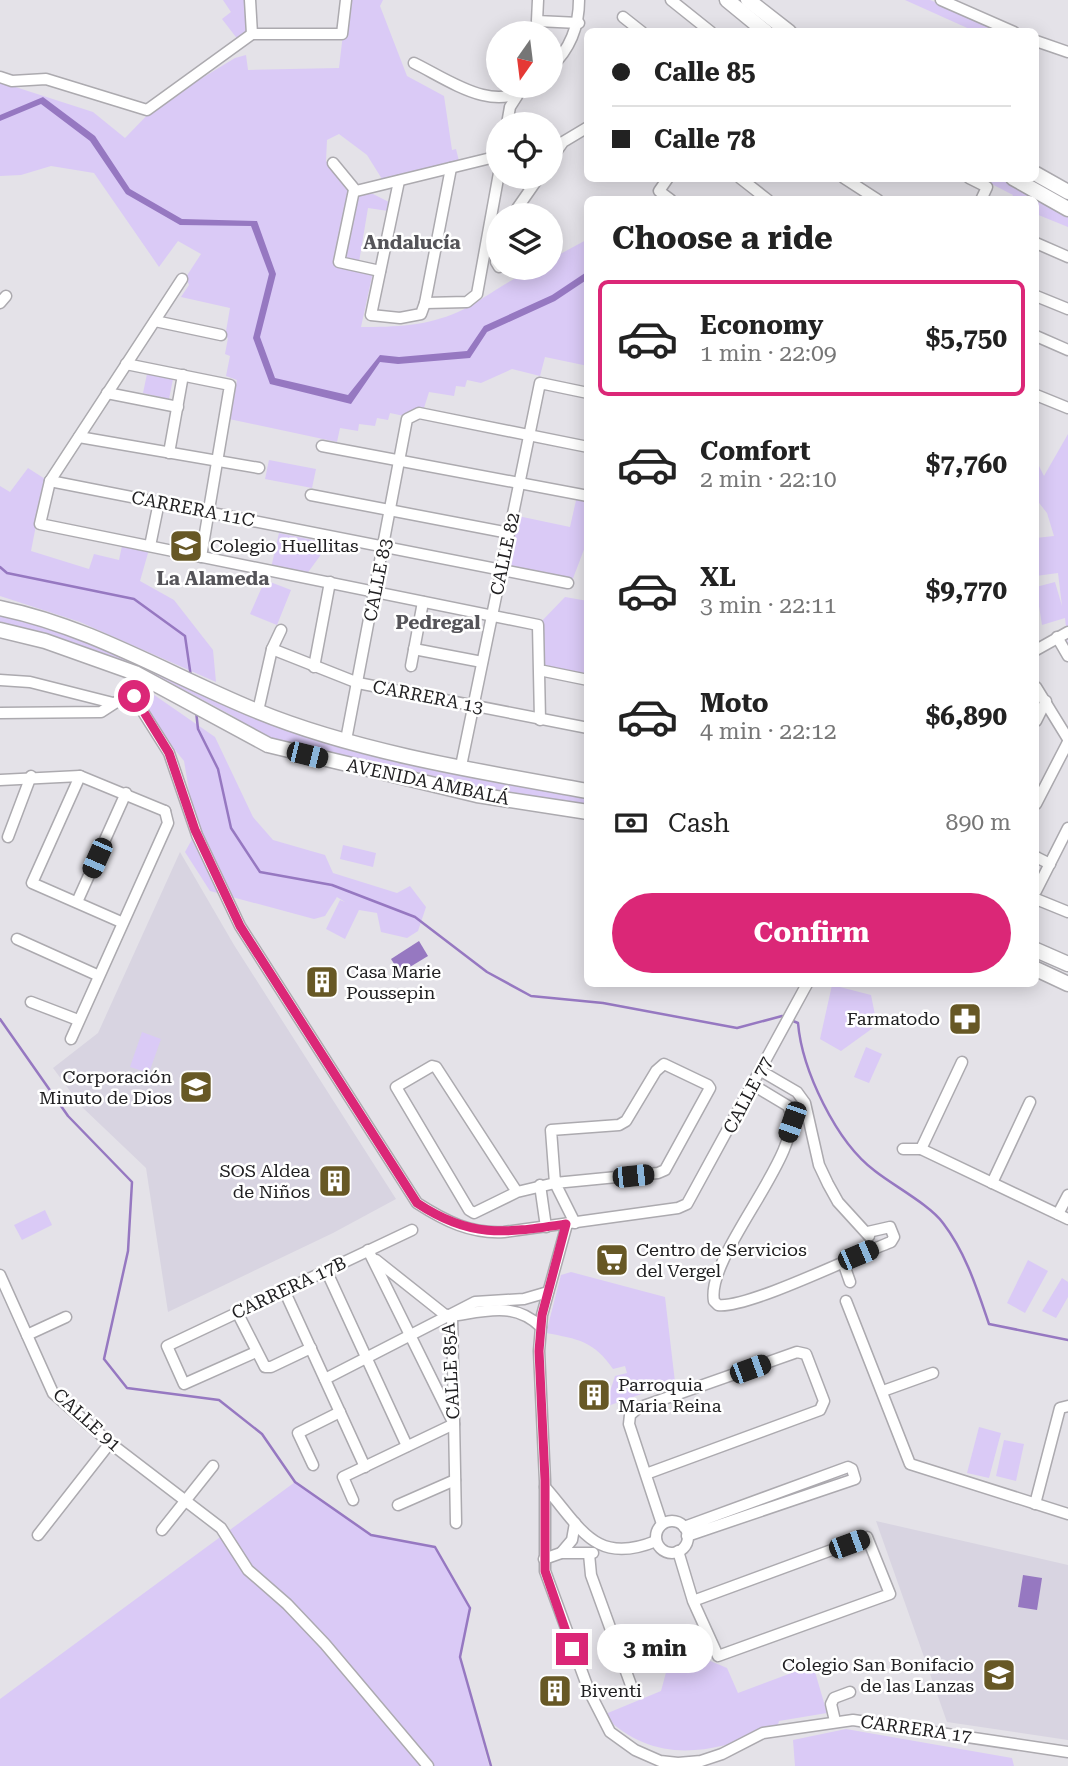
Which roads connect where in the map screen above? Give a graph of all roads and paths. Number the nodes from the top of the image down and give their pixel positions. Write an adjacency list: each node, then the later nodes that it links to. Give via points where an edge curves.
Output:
1 (250, 0): 16 (street)
2 (346, 0): 16 (street, via 342,34)
3 (538, 0): 10 (street, via 537,21)
4 (579, 0): 10 (street)
5 (671, 0): 12 (street)
6 (727, 0): 13 (main road)
7 (748, 0): 14 (main road)
8 (940, 0): 15 (street)
9 (623, 17): 11 (street)
10 (579, 23): 18 (street)
11 (637, 28)
12 (706, 28)
13 (761, 28)
14 (782, 28)
15 (1005, 28)
16 (252, 34): 21 (street, via 147,110 46,79)
17 (1039, 42): 19 (street)
18 (564, 50)
19 (1068, 52)
20 (414, 64): 22 (street)
21 (0, 77)
22 (486, 96)
23 (584, 129): 24 (street)
24 (563, 142)
25 (486, 159): 27 (street)
26 (333, 163): 36 (street)
27 (451, 168): 29 (street); 48 (street)
28 (1039, 176): 37 (main road)
29 (399, 181): 36 (street); 45 (street)
30 (665, 182): 38 (street, via 659,191)
31 (745, 182): 39 (street)
32 (850, 182): 40 (street)
33 (977, 182): 41 (street, via 987,187)
34 (1020, 182): 42 (main road)
35 (496, 189): 48 (street, via 477,294 467,302)
36 (354, 190): 45 (street, via 339,262)
37 (1068, 192)
38 (666, 196)
39 (763, 196)
40 (872, 196)
41 (983, 196)
42 (1068, 209)
43 (1039, 244): 44 (street)
44 (1068, 257)
45 (380, 271): 48 (street, via 371,315 400,318)
46 (182, 279): 50 (street)
47 (1039, 297): 49 (street)
48 (423, 308)
49 (1068, 309)
50 (155, 321): 51 (street); 54 (street)
51 (221, 335)
52 (1039, 337): 53 (street)
53 (1068, 350)
54 (127, 364): 55 (street); 57 (street)
55 (183, 375): 59 (street); 66 (street, via 230,385)
56 (584, 392): 61 (street, CALLE 82, via 540,383)
57 (107, 393): 59 (street); 62 (street)
58 (1039, 396): 60 (street)
59 (178, 407): 65 (street)
60 (1068, 408)
61 (529, 434): 64 (street); 67 (street, CALLE 83, via 419,413 407,419); 70 (street, CALLE 82)
62 (79, 437): 65 (street); 69 (street)
63 (322, 446): 67 (street)
64 (584, 446)
65 (169, 453): 66 (street)
66 (216, 461): 68 (street); 75 (street)
67 (399, 461): 70 (street); 74 (street, CALLE 83)
68 (259, 468)
69 (50, 481): 73 (street, CARRERA 11C); 77 (street, via 40,524)
70 (519, 483): 72 (street); 76 (street, CALLE 82)
71 (311, 495): 74 (street)
72 (584, 495)
73 (159, 502): 75 (street, CARRERA 11C); 77 (street)
74 (391, 510): 76 (street); 78 (street, CALLE 83)
75 (208, 512): 78 (street, CARRERA 11C); 79 (street)
76 (509, 533): 80 (street, CALLE 82)
77 (150, 546): 79 (street)
78 (385, 547): 80 (street, CARRERA 11C); 83 (street, CALLE 83)
79 (201, 557): 81 (street)
80 (501, 570): 82 (street, CARRERA 11C); 86 (street, CALLE 82)
81 (330, 582): 83 (street); 96 (street)
82 (568, 583)
83 (376, 592): 84 (street); 101 (street, CALLE 83)
84 (423, 602): 86 (street); 92 (street)
85 (0, 608): 106 (main road, AVENIDA AMBALÁ, via 118,645)
86 (492, 616): 94 (street, CALLE 82); 109 (street, via 538,625)
87 (281, 629): 91 (street)
88 (0, 630): 98 (main road, AVENIDA AMBALÁ, via 45,641)
89 (1063, 634): 90 (street); 93 (street)
90 (1039, 648)
91 (272, 649): 96 (street, CARRERA 13); 106 (street)
92 (414, 649): 94 (street); 95 (street)
93 (1068, 656)
94 (482, 662): 105 (street, CALLE 82)
95 (411, 666)
96 (314, 667): 101 (street, CARRERA 13)
97 (544, 671): 99 (street)
98 (134, 679): 103 (street); 120 (street, via 136,702 169,753); 121 (main road, AVENIDA AMBALÁ, via 268,745 477,795)
99 (584, 679)
100 (0, 680): 103 (street)
101 (358, 683): 105 (street, CARRERA 13); 111 (street, CALLE 83)
102 (1039, 691): 104 (street)
103 (117, 701): 107 (street, via 101,712)
104 (1046, 701): 108 (street); 112 (street)
105 (474, 706): 109 (street, CARRERA 13); 113 (street, CALLE 82)
106 (258, 711): 111 (main road, AVENIDA AMBALÁ)
107 (0, 713)
108 (1039, 715)
109 (540, 720): 110 (street, CARRERA 13)
110 (584, 727)
111 (346, 740): 113 (main road, AVENIDA AMBALÁ)
112 (1068, 741): 119 (street)
113 (461, 766): 117 (main road, AVENIDA AMBALÁ)
114 (31, 776): 115 (street); 116 (street); 124 (street)
115 (80, 776): 118 (street); 129 (street, via 32,883)
116 (0, 780)
117 (584, 790)
118 (126, 793): 122 (street); 129 (street)
119 (1039, 798)
120 (188, 807): 122 (street); 157 (street, via 240,926 417,1203 462,1227 490,1233)
121 (584, 811)
122 (166, 817): 131 (street)
123 (1068, 828): 126 (street)
124 (8, 837)
125 (1039, 858): 126 (street)
126 (1051, 864): 127 (street)
127 (1039, 886)
128 (1039, 900): 130 (street)
129 (77, 902): 131 (street)
130 (1068, 912)
131 (121, 922): 136 (street)
132 (17, 939): 136 (street)
133 (1039, 951): 134 (main road)
134 (1068, 964)
135 (1039, 970): 137 (main road)
136 (97, 975): 140 (street)
137 (1068, 984)
138 (805, 987): 143 (street, CALLE 77)
139 (31, 1002): 140 (street)
140 (78, 1020): 141 (street)
141 (71, 1039)
142 (962, 1062): 147 (street)
143 (761, 1071): 144 (street, CALLE 77); 159 (street, via 805,1103 828,1184 838,1202)
144 (754, 1085): 156 (street, CALLE 77, via 687,1204); 162 (street, via 788,1106 792,1122 761,1196 714,1281 714,1301 723,1306 753,1298)
145 (1030, 1102): 149 (street)
146 (903, 1149): 147 (street)
147 (921, 1149): 149 (street)
148 (555, 1183): 148 (street, via 551,1130 626,1121 664,1064 710,1086 665,1170); 150 (street); 153 (street)
149 (992, 1183): 155 (street)
150 (540, 1185): 151 (street); 154 (street)
151 (517, 1192): 151 (street, via 477,1212 469,1210 396,1087 436,1067)
152 (1068, 1195): 155 (street)
153 (563, 1201): 154 (street); 156 (street)
154 (543, 1207): 157 (street)
155 (1063, 1216)
156 (571, 1224): 157 (street); 167 (street)
157 (546, 1227)
158 (412, 1230): 161 (street, CARRERA 17B)
159 (868, 1232): 160 (street); 160 (street, via 890,1227 894,1237)
160 (872, 1249): 162 (street)
161 (370, 1254): 163 (street, CARRERA 17B); 171 (street, CALLE 85A); 175 (street)
162 (844, 1262): 165 (street)
163 (326, 1270): 166 (street, CARRERA 17B); 178 (street)
164 (0, 1275): 174 (street, CALLE 91)
165 (850, 1282)
166 (284, 1290): 170 (street, CARRERA 17B); 176 (street)
167 (548, 1292): 169 (street); 173 (street)
168 (846, 1301): 181 (street)
169 (515, 1305): 171 (street, via 486,1299); 173 (street)
170 (237, 1312): 177 (street); 177 (street, CARRERA 17B, via 167,1346 184,1384)
171 (452, 1316): 175 (street); 184 (street, CALLE 85A)
172 (66, 1317): 174 (street)
173 (541, 1327): 193 (street)
174 (27, 1335): 185 (street, CALLE 91, via 53,1393)
175 (411, 1336): 178 (street); 184 (street)
176 (311, 1348): 177 (street, via 271,1367 265,1367); 180 (street)
177 (256, 1352)
178 (367, 1358): 180 (street); 186 (street)
179 (933, 1373): 181 (street)
180 (325, 1379): 183 (street)
181 (883, 1391): 196 (street, via 910,1464)
182 (1068, 1406): 196 (street, via 1060,1408)
183 (340, 1412): 187 (street, via 298,1433); 189 (street)
184 (454, 1424): 186 (street); 192 (street, CALLE 85A)
185 (110, 1443): 194 (street, CALLE 91); 204 (street)
186 (407, 1446): 189 (street)
187 (313, 1465)
188 (213, 1466): 194 (street)
189 (365, 1467): 195 (street, via 343,1478)
190 (852, 1473): 203 (street)
191 (646, 1474): 191 (street, via 820,1410 824,1401 806,1354 800,1352 638,1408 630,1415 629,1424); 201 (street)
192 (455, 1480): 197 (street); 199 (street, CALLE 85A)
193 (545, 1487): 200 (street); 210 (street)
194 (186, 1500): 202 (street); 217 (street, CALLE 91, via 221,1528 248,1570 325,1644)
195 (353, 1500)
196 (1035, 1504): 198 (street)
197 (398, 1505)
198 (1068, 1514)
199 (456, 1523)
200 (575, 1523): 206 (street); 208 (street, via 572,1540)
201 (662, 1524): 203 (street, via 676,1522); 205 (street)
202 (162, 1530)
203 (686, 1531): 207 (street, via 685,1545)
204 (38, 1535)
205 (656, 1541): 206 (street, via 638,1549); 207 (street, via 665,1551)
206 (606, 1549): 209 (street)
207 (678, 1551): 211 (street)
208 (561, 1553): 209 (street); 210 (street)
209 (589, 1554): 212 (street, via 591,1575)
210 (544, 1559): 216 (street, CARRERA 17, via 548,1584 572,1649 610,1732 635,1750)
211 (693, 1601): 211 (street, via 867,1537 890,1594 718,1656)
212 (632, 1688)
213 (850, 1692): 214 (street, via 834,1698)
214 (835, 1721): 215 (street, CARRERA 17); 216 (street, CARRERA 17, via 763,1733 722,1754)
215 (1068, 1752)
216 (677, 1765)
217 (428, 1766)

